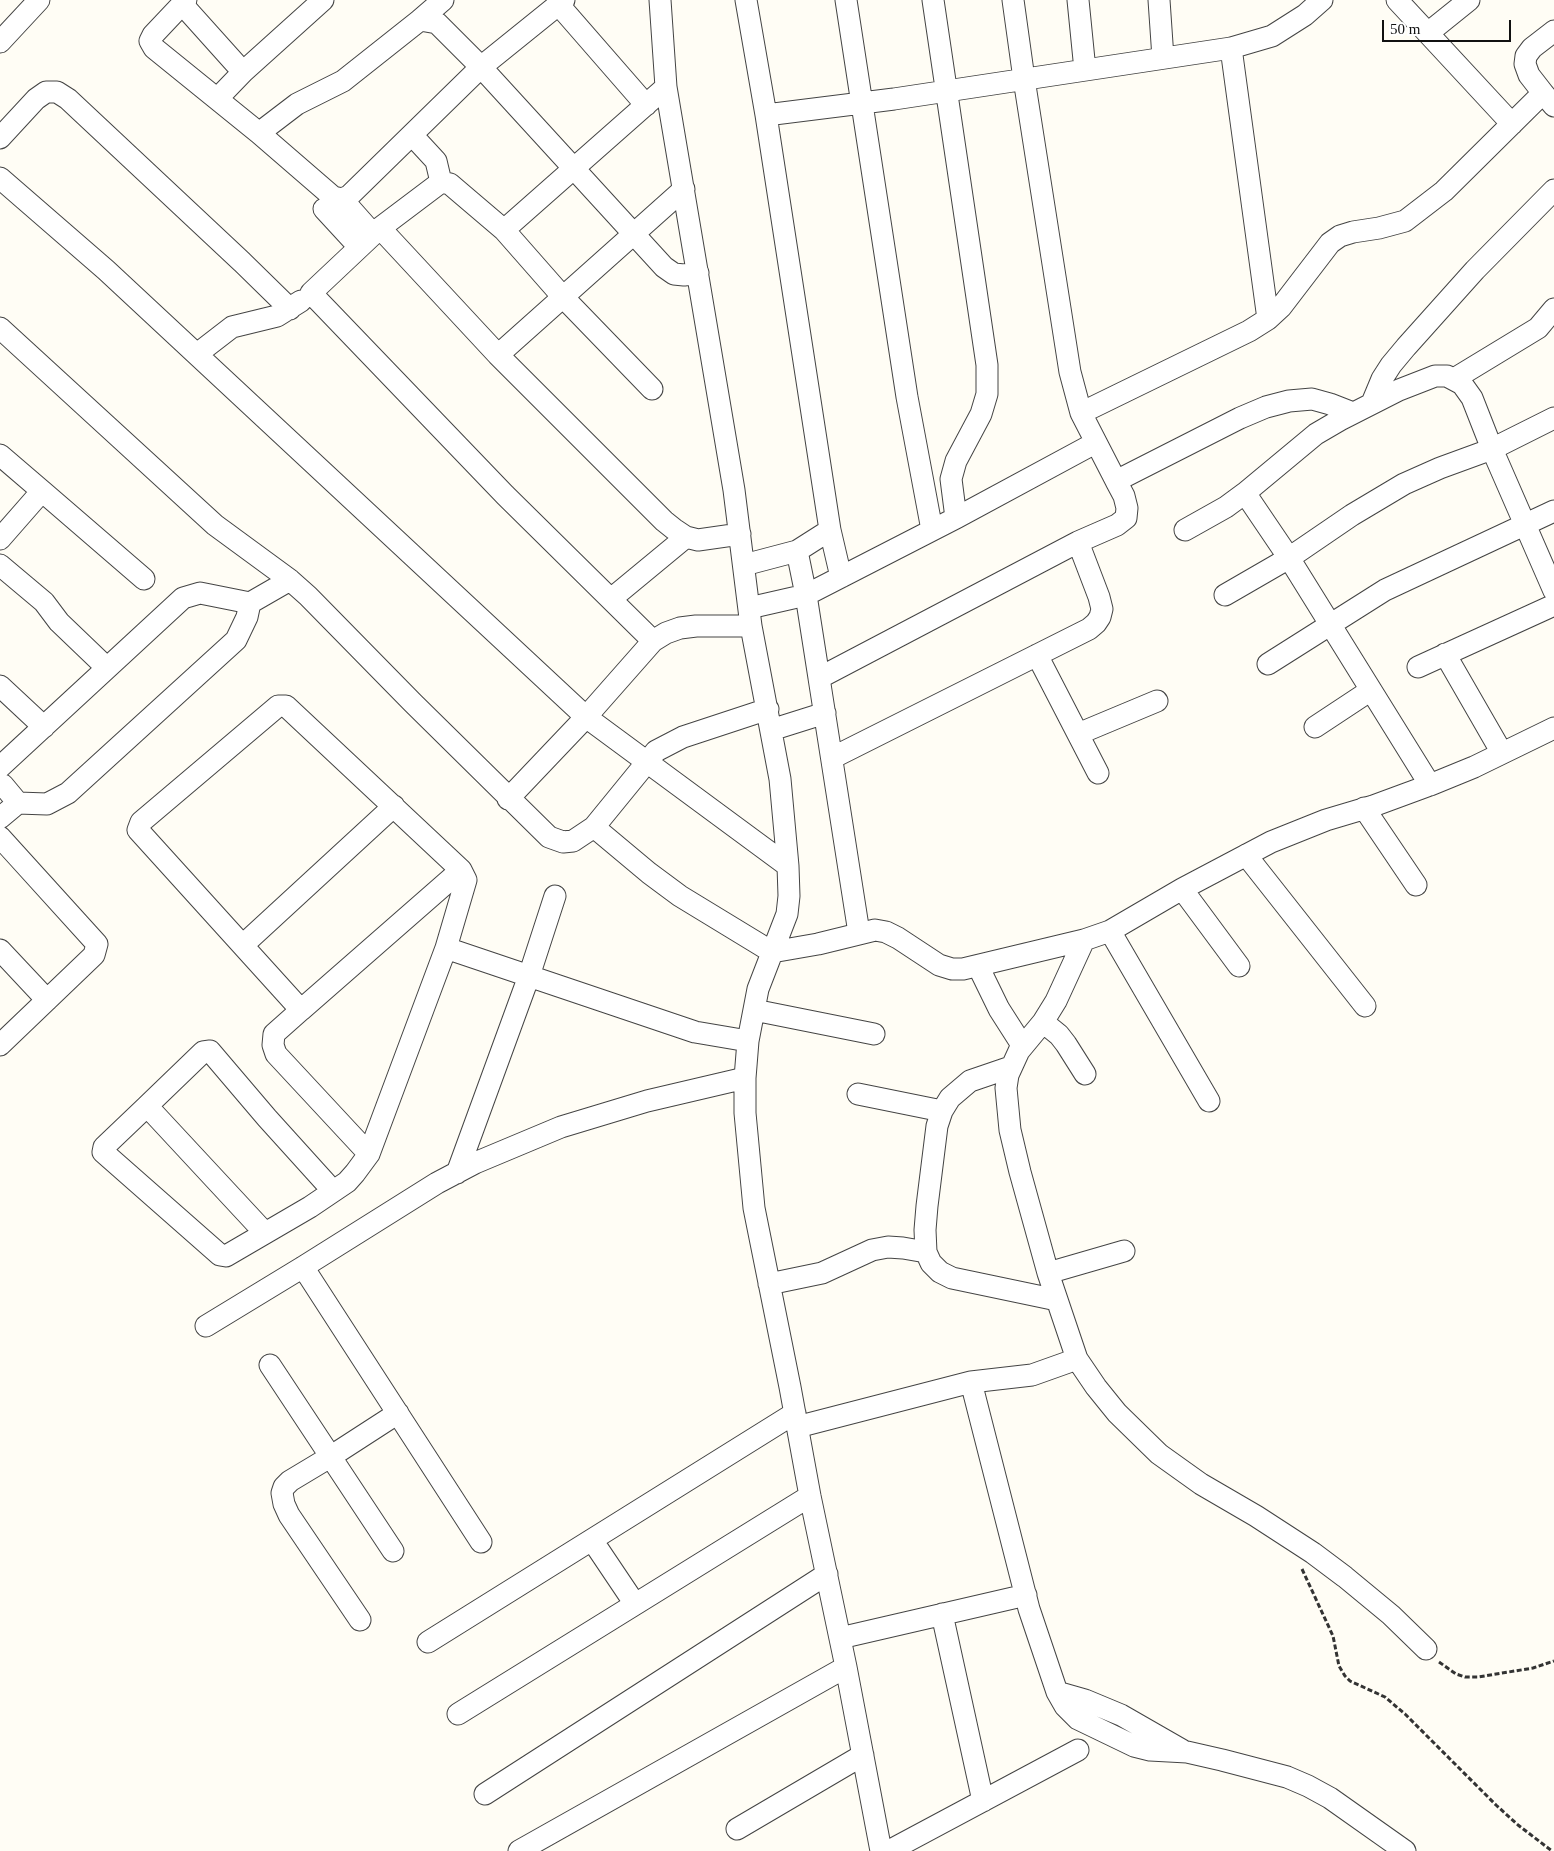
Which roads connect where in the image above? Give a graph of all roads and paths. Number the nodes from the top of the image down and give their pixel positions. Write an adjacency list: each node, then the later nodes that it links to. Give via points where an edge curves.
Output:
1 (39, 0): 19 (street)
2 (323, 0): 24 (street)
3 (443, 0): 16 (street)
4 (660, 0): 26 (street)
5 (746, 0): 32 (street)
6 (846, 0): 30 (street)
7 (933, 0): 27 (street)
8 (1013, 0): 25 (street)
9 (1078, 0): 23 (street)
10 (1159, 0): 21 (street)
11 (1322, 0): 20 (street, via 1272,36)
12 (1397, 0): 18 (street)
13 (1470, 0): 18 (street)
14 (184, 2): 24 (street); 28 (street, via 152,35 150,42)
15 (561, 2): 22 (street); 31 (street)
16 (420, 20): 22 (street, via 437,23); 34 (street, via 342,81 297,104)
17 (1554, 31): 29 (street, via 1532,48 1525,64 1529,75)
18 (1428, 33): 33 (street)
19 (0, 42)
20 (1231, 48): 21 (street); 51 (street)
21 (1163, 58): 23 (street)
22 (481, 67): 35 (street); 37 (street)
23 (1085, 70): 25 (street)
24 (243, 72): 28 (street)
25 (1024, 79): 27 (street); 59 (street, via 1070,372)
26 (666, 87): 31 (street); 40 (street)
27 (945, 91): 30 (street); 68 (street, via 987,366 987,394 981,414 956,461 951,479)
28 (217, 99): 34 (street)
29 (1548, 100): 33 (street)
30 (861, 103): 32 (street); 71 (street, via 907,397)
31 (646, 105): 37 (street)
32 (766, 115): 70 (street)
33 (1512, 124): 51 (street, via 1444,191 1405,221 1353,232 1330,243)
34 (259, 133): 42 (street, via 333,197)
35 (412, 135): 39 (street, via 436,162); 42 (street, via 349,196)
36 (0, 138): 49 (street, via 36,98 46,92 57,92)
37 (573, 168): 43 (street); 44 (street)
38 (0, 178): 53 (street)
39 (441, 182): 43 (street, via 450,184); 45 (street)
40 (684, 189): 44 (street); 46 (street)
41 (1554, 190): 57 (street, via 1406,347 1386,372)
42 (333, 204): 45 (street)
43 (504, 230): 48 (street)
44 (632, 234): 46 (street, via 674,274); 48 (street)
45 (371, 236): 47 (street); 54 (street)
46 (698, 273): 73 (street)
47 (311, 293): 49 (street); 87 (street, via 505,495)
48 (562, 296): 54 (street); 56 (street)
49 (290, 309): 53 (street, via 276,316 232,327)
50 (1554, 309): 55 (street, via 1538,328)
51 (1268, 319): 59 (street)
52 (0, 328): 83 (street, via 215,525)
53 (197, 354): 104 (street)
54 (498, 355): 74 (street, via 664,521)
55 (1454, 379): 57 (street, via 1435,376); 62 (street, via 1472,398)
56 (652, 389)
57 (1372, 403): 58 (street)
58 (1353, 412): 64 (street, via 1312,400 1266,407); 66 (street, via 1316,434)
59 (1081, 413): 61 (street)
60 (1554, 418): 62 (street)
61 (1095, 443): 64 (street); 68 (street)
62 (1492, 449): 69 (street); 78 (street, via 1404,484)
63 (0, 455): 65 (street)
64 (1116, 481): 76 (street, via 1124,496 1126,518)
65 (42, 491): 75 (street); 82 (street)
66 (1245, 493): 72 (street); 78 (street)
67 (1554, 511): 69 (street)
68 (956, 518): 71 (street)
69 (1526, 525): 84 (street); 91 (street, via 1385,590)
70 (830, 530): 77 (street); 81 (street)
71 (932, 530): 81 (street)
72 (1185, 530)
73 (740, 534): 74 (street, via 698,540); 79 (street)
74 (686, 537): 87 (street)
75 (0, 540)
76 (1078, 542): 94 (street, via 1099,597 1100,617 1089,629); 98 (street)
77 (797, 551): 79 (street); 85 (street)
78 (1289, 558): 86 (street); 91 (street)
79 (744, 564): 90 (street)
80 (0, 566): 97 (street, via 44,602 59,622)
81 (841, 577): 85 (street)
82 (144, 579)
83 (290, 580): 88 (street); 117 (street)
84 (1554, 590)
85 (806, 595): 90 (street); 98 (street)
86 (1225, 595)
87 (611, 599): 92 (street)
88 (250, 602): 97 (street, via 200,593 183,598); 118 (street, via 236,640 68,793 47,804)
89 (1554, 605): 93 (street)
90 (750, 617): 92 (street, via 680,628); 102 (street)
91 (1330, 624): 95 (street); 100 (street)
92 (653, 641): 104 (street)
93 (1445, 654): 96 (street); 110 (street)
94 (1037, 655): 109 (street); 111 (street)
95 (1268, 664)
96 (1418, 667)
97 (107, 668): 105 (street)
98 (819, 678): 103 (street)
99 (0, 686): 105 (street)
100 (1371, 690): 106 (street); 116 (street)
101 (1157, 701): 109 (street)
102 (768, 709): 108 (street); 112 (street, via 684,737 656,751)
103 (825, 713): 108 (street); 111 (street)
104 (586, 717): 112 (street); 117 (street)
105 (44, 727): 113 (street)
106 (1315, 727)
107 (1554, 728): 110 (street)
108 (771, 730): 125 (street, via 780,779)
109 (1078, 734): 114 (street)
110 (1502, 754): 116 (street)
111 (832, 758): 131 (street)
112 (646, 762): 122 (street); 125 (street)
113 (0, 768)
114 (1098, 773)
115 (0, 784): 118 (street)
116 (1430, 785): 120 (street)
117 (508, 799): 122 (street, via 549,837 562,842 574,841)
118 (18, 803): 121 (street)
119 (394, 806): 126 (street); 133 (street); 133 (street, via 286,706 278,706 141,822 138,830)
120 (1364, 808): 124 (street, via 1297,831); 127 (street)
121 (0, 818)
122 (594, 826): 136 (street, via 680,896)
123 (0, 837): 140 (street, via 97,944 94,955)
124 (1246, 855): 128 (street); 141 (street)
125 (788, 866): 136 (street, via 787,914)
126 (461, 870): 134 (street, via 466,880); 142 (street)
127 (1416, 885)
128 (1182, 889): 130 (street); 138 (street)
129 (555, 896): 139 (street)
130 (1110, 930): 132 (street); 153 (street)
131 (859, 933): 136 (street); 137 (street, via 886,932 939,965 952,969)
132 (1084, 940): 137 (street); 144 (street)
133 (243, 945): 142 (street)
134 (446, 948): 139 (street); 156 (street)
135 (0, 950): 140 (street)
136 (772, 952): 143 (street)
137 (978, 966): 148 (street, via 999,1009)
138 (1239, 966)
139 (529, 976): 146 (street, via 694,1032); 157 (street)
140 (47, 1000): 147 (street)
141 (1365, 1006)
142 (301, 1010): 156 (street, via 274,1034 276,1054)
143 (754, 1010): 145 (street); 146 (street)
144 (1043, 1022): 148 (street); 150 (street, via 1059,1035)
145 (874, 1034)
146 (748, 1042): 151 (street)
147 (0, 1044)
148 (1022, 1045): 149 (street)
149 (1011, 1067): 155 (street, via 970,1082 950,1098); 163 (street, via 1006,1088 1010,1130)
150 (1085, 1074)
151 (745, 1078): 157 (street, via 647,1101 562,1127); 164 (street, via 754,1208)
152 (858, 1094): 155 (street)
153 (1209, 1101)
154 (147, 1106): 158 (street, via 202,1052 210,1051); 159 (street); 159 (street, via 104,1147 103,1152 220,1255 226,1256)
155 (942, 1111): 161 (street, via 937,1126 927,1206)
156 (368, 1154): 158 (street, via 355,1173)
157 (457, 1173): 162 (street)
158 (333, 1191): 159 (street)
159 (265, 1233)
160 (1124, 1251): 163 (street)
161 (926, 1252): 164 (street, via 888,1247 872,1250 822,1273); 165 (street, via 940,1272 952,1278)
162 (303, 1267): 166 (street); 170 (street)
163 (1048, 1273): 165 (street)
164 (769, 1284): 171 (street)
165 (1056, 1300): 167 (street)
166 (206, 1326)
167 (1077, 1359): 169 (street, via 1032,1375); 185 (street, via 1118,1413 1159,1454 1338,1572 1391,1615)
168 (270, 1364): 172 (street)
169 (971, 1382): 171 (street); 179 (street)
170 (398, 1413): 172 (street); 175 (street)
171 (796, 1420): 173 (street); 174 (street)
172 (330, 1457): 176 (street); 182 (street, via 284,1487 284,1504)
173 (810, 1496): 178 (street); 180 (street)
174 (592, 1540): 180 (street); 184 (street)
175 (481, 1542)
176 (393, 1551)
177 (1301, 1566): 198 (path, via 1333,1636 1345,1676 1385,1697 1496,1805)
178 (827, 1574): 183 (street); 191 (street)
179 (1026, 1596): 181 (street); 197 (street, via 1057,1692 1121,1716 1187,1752 1279,1775 1308,1786)
180 (636, 1604): 188 (street)
181 (942, 1614): 183 (street); 192 (street)
182 (360, 1620)
183 (840, 1638): 187 (street)
184 (428, 1642)
185 (1426, 1649): 186 (path, via 1448,1670 1465,1677 1508,1673)
186 (1554, 1661)
187 (846, 1667): 190 (street); 194 (street)
188 (458, 1714)
189 (1078, 1750): 192 (street)
190 (864, 1756): 193 (street); 195 (street)
191 (485, 1794)
192 (983, 1801): 196 (street)
193 (737, 1829)
194 (519, 1851)
195 (881, 1851)
196 (889, 1851)
197 (1405, 1851)
198 (1552, 1851)

